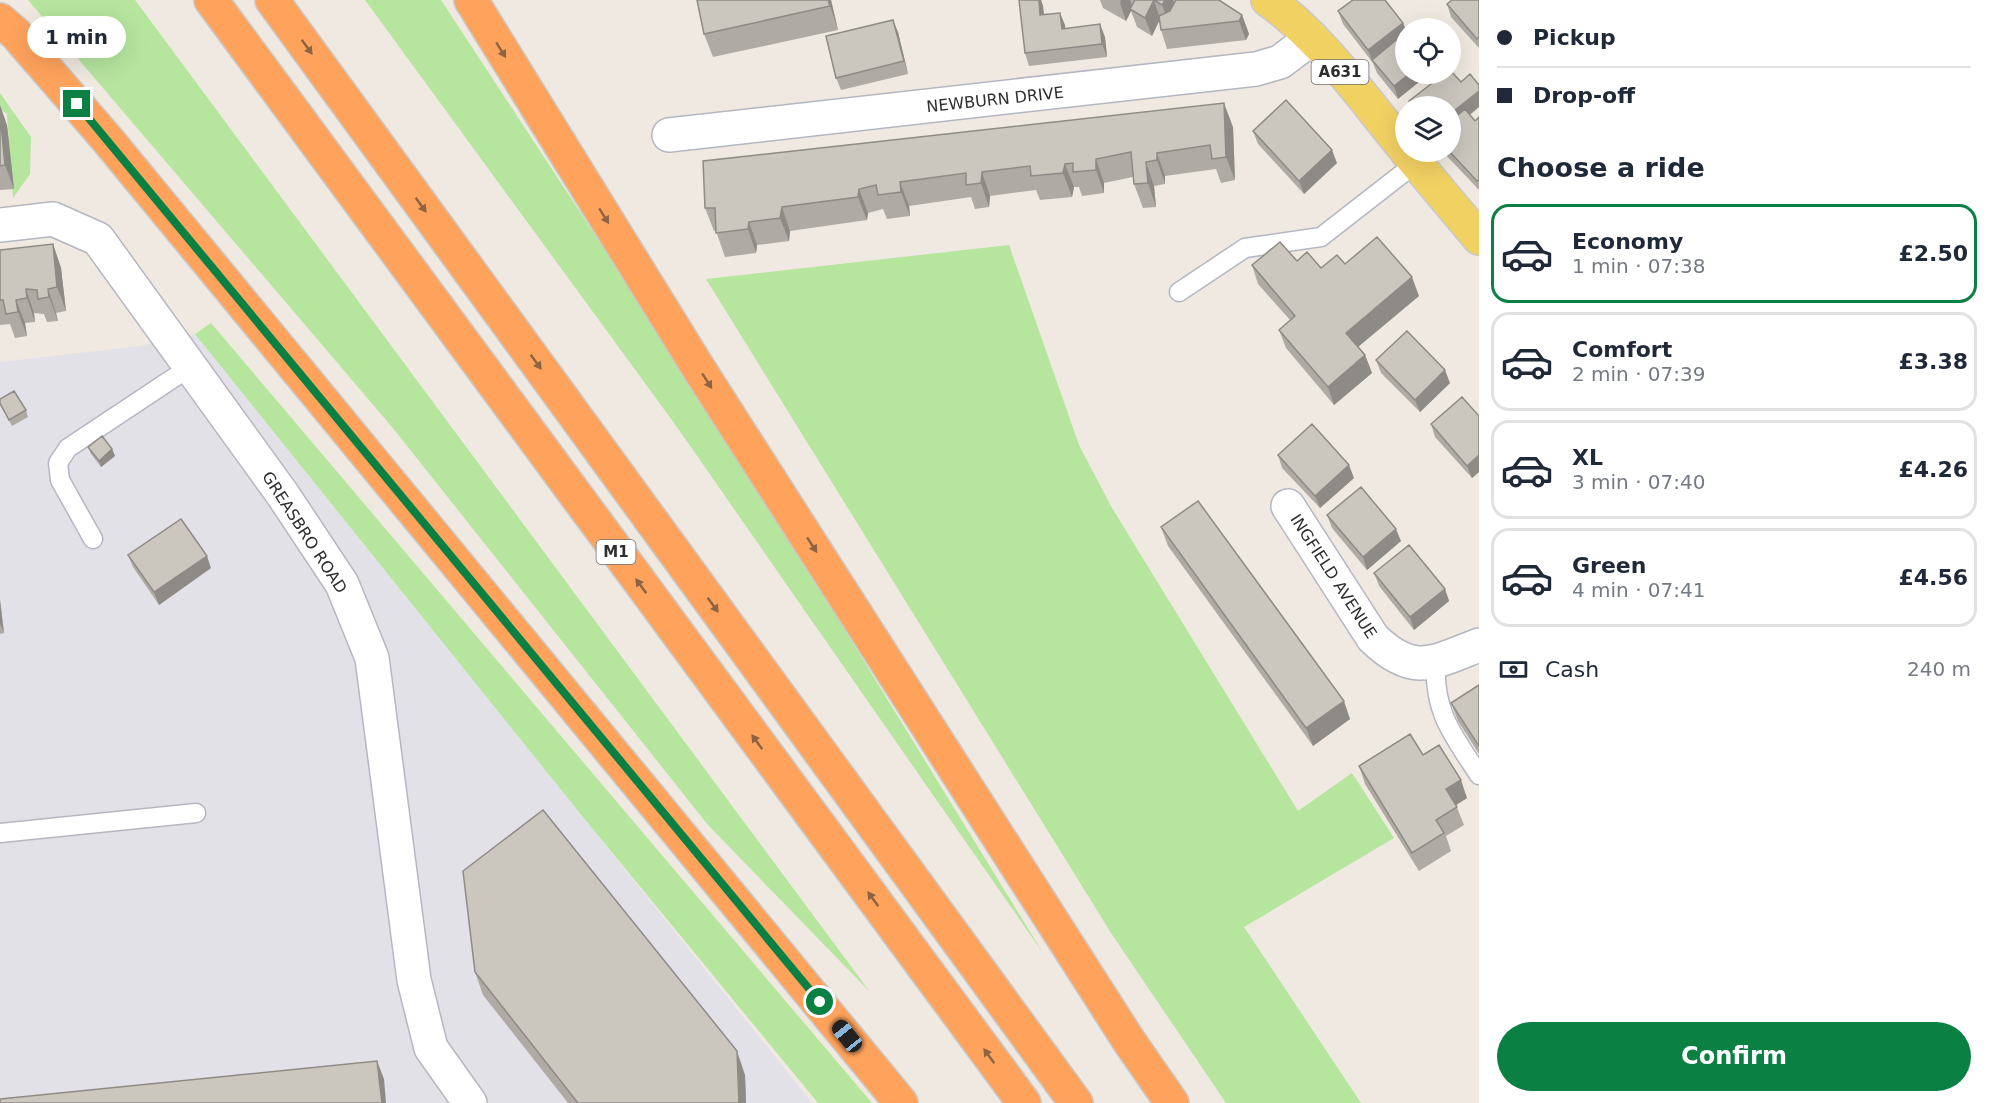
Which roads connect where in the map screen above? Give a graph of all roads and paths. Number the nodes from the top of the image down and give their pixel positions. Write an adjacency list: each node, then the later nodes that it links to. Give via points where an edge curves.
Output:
1 (211, 0): 24 (highway, M1, one-way to 1)
2 (272, 0): 25 (highway, M1, one-way to 25)
3 (471, 0): 26 (highway, one-way to 26, via 699,369)
4 (1268, 0): 6 (main road, A631)
5 (0, 20): 23 (highway, via 108,139)
6 (1312, 38): 7 (street, NEWBURN DRIVE, via 1280,62 1256,69); 8 (main road, A631)
7 (669, 135)
8 (1395, 137)
9 (1402, 162): 13 (lane, via 1320,237 1245,248)
10 (1416, 162): 12 (main road, A631)
11 (0, 225): 14 (street, GREASBRO ROAD, via 53,219 98,239)
12 (1479, 238)
13 (1179, 292)
14 (190, 367): 16 (lane, via 68,448 58,463 60,480); 22 (street, GREASBRO ROAD, via 342,584 372,658 414,980 431,1048)
15 (1288, 506): 18 (street, INGFIELD AVENUE, via 1373,639 1390,654 1411,663)
16 (93, 539)
17 (1479, 645): 18 (street, INGFIELD AVENUE)
18 (1436, 662): 19 (lane, via 1438,708)
19 (1479, 775)
20 (196, 813): 21 (lane)
21 (0, 833)
22 (470, 1103)
23 (901, 1103)
24 (1024, 1103)
25 (1076, 1103)
26 (1172, 1103)

